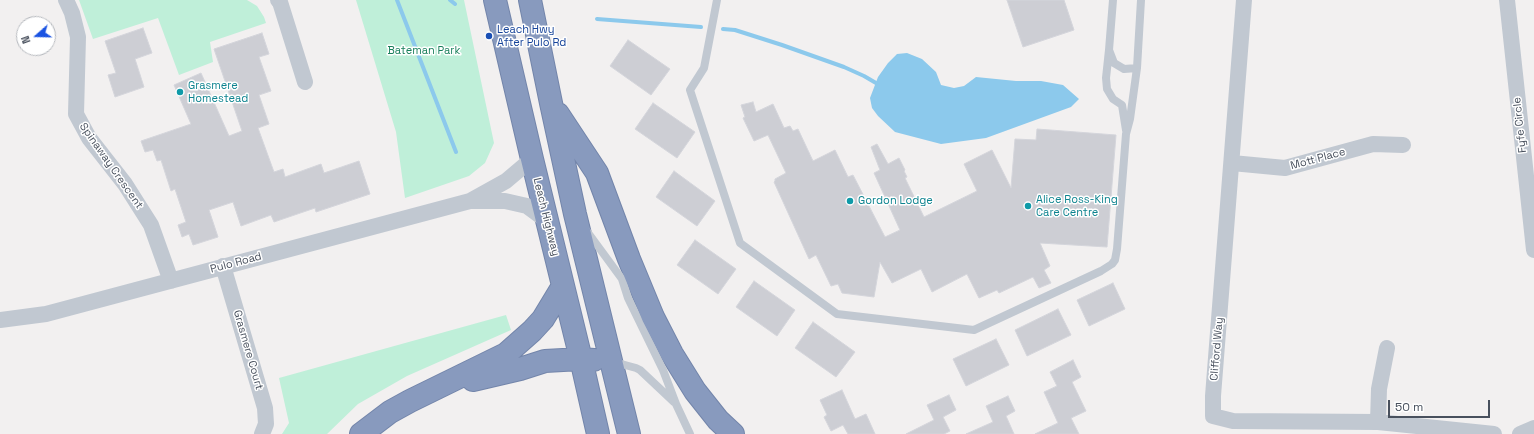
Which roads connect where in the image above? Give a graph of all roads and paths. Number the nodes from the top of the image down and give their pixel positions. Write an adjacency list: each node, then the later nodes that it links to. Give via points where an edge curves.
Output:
1 (66, 0): 23 (street, Spinaway Crescent, via 78,37 76,114 89,138 125,184 151,225)
2 (278, 0): 12 (street)
3 (495, 0): 16 (highway, Leach Highway)
4 (530, 0): 13 (highway)
5 (717, 0): 14 (lane, via 704,68 690,90 740,243 838,314 974,330 1104,269 1115,260 1117,249)
6 (1113, 0): 10 (lane)
7 (1141, 0): 11 (lane)
8 (1244, 0): 17 (street, Clifford Way)
9 (1507, 0): 21 (street, Fyfe Circle)
10 (1109, 50): 11 (lane, via 1114,63 1124,69); 14 (lane, via 1107,89 1113,99 1122,105)
11 (1137, 68): 14 (lane)
12 (305, 82)
13 (551, 103): 19 (highway); 38 (highway, via 597,173 628,259 672,354 695,391)
14 (1126, 134)
15 (1403, 145): 17 (street, Mott Place, via 1373,144 1285,168)
16 (532, 159): 18 (street, Pulo Road, via 506,181); 20 (highway, Leach Highway)
17 (1232, 163): 31 (street, Clifford Way, via 1213,416 1233,421)
18 (470, 201): 20 (street, Pulo Road, via 505,201 527,206); 22 (street, Pulo Road)
19 (575, 214): 28 (highway); 30 (lane, via 622,279 631,305 663,370)
20 (546, 220): 24 (highway, Leach Highway)
21 (1534, 250)
22 (223, 266): 23 (street, Pulo Road); 33 (street, Grasmere Court, via 265,408 266,424)
23 (171, 281): 25 (street, Pulo Road, via 46,314)
24 (563, 286): 27 (highway, Leach Highway); 29 (highway, via 543,319 506,354)
25 (0, 320)
26 (1387, 348): 31 (street, via 1379,389)
27 (581, 359): 28 (highway); 29 (highway, via 545,360); 35 (highway, Leach Highway)
28 (611, 361): 30 (lane, via 640,370); 36 (highway)
29 (427, 392): 34 (highway, via 390,412)
30 (676, 404): 37 (lane)
31 (1378, 422): 39 (street, Clifford Way)
32 (1534, 428): 40 (street)
33 (262, 434)
34 (361, 434)
35 (598, 434)
36 (629, 434)
37 (690, 434)
38 (733, 434)
39 (1494, 434)
40 (1520, 434)

